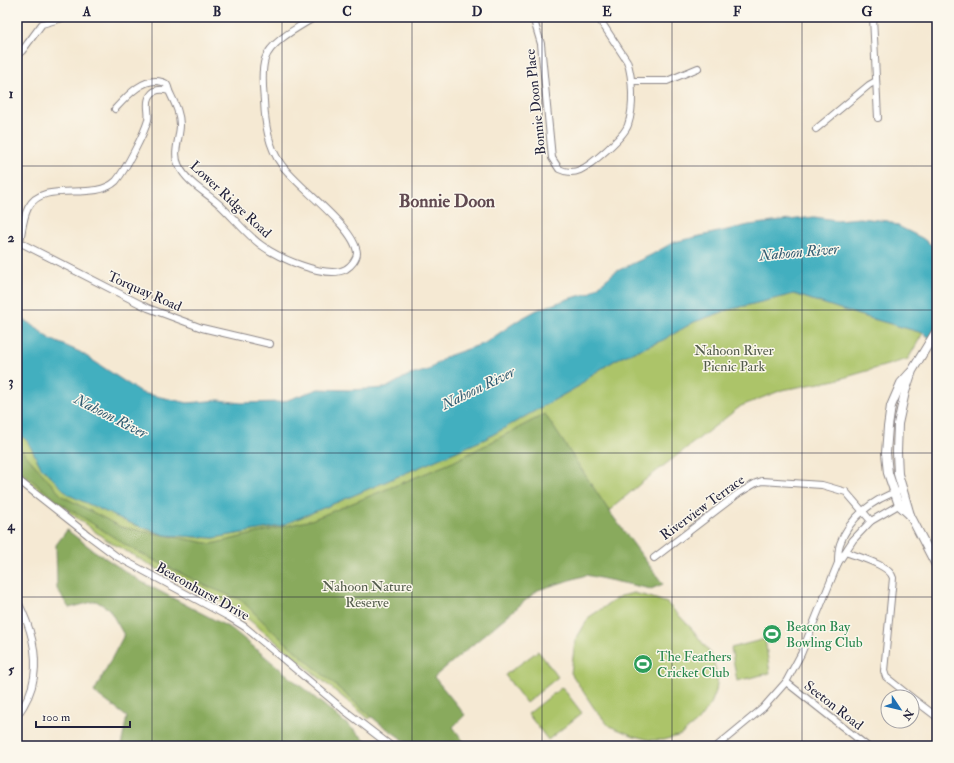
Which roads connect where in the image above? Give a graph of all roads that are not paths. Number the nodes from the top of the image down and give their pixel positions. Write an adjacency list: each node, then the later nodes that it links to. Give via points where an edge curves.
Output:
1 (66, 17): 6 (street, via 42,24)
2 (314, 17): 10 (street, Lower Ridge Road, via 275,44 266,55 263,65 265,119 273,150 282,166 345,229 353,241 356,257 344,270 321,271 268,250 252,238 220,204 187,178 176,159 180,122)
3 (533, 17): 8 (street, Bonnie Doon Place, via 540,44 550,148 552,158 559,169 572,172 579,170 621,136 630,119)
4 (598, 17): 8 (street, Bonnie Doon Place, via 627,61)
5 (873, 17): 9 (street)
6 (17, 56)
7 (698, 68): 8 (street, via 666,81)
8 (632, 81)
9 (876, 81): 12 (street); 13 (street)
10 (169, 91): 11 (street, via 164,82 150,81 132,92); 14 (street, via 158,90 149,96 149,116 145,128 111,185 102,189 40,196 26,212)
11 (116, 109)
12 (878, 118)
13 (816, 129)
14 (19, 241): 16 (street, Torquay Road, via 148,308 202,328)
15 (937, 330): 18 (main road, via 912,371 905,392 898,424)
16 (270, 344)
17 (17, 479): 34 (street, Beaconhurst Drive, via 116,556 245,627)
18 (898, 491): 19 (main road); 20 (main road); 21 (street)
19 (906, 501): 20 (street); 22 (main road)
20 (899, 505): 22 (main road); 23 (street)
21 (862, 511): 23 (street, Riverview Terrace); 25 (street, Riverview Terrace, via 846,492 822,485 762,481 739,494); 26 (street, via 842,539)
22 (910, 516): 27 (main road)
23 (871, 521): 24 (street)
24 (846, 552): 26 (street); 30 (street, via 882,566 892,575 884,671 886,677)
25 (654, 558)
26 (838, 563): 29 (street, via 801,654)
27 (937, 567)
28 (17, 600): 32 (street, via 27,622 35,670 31,689)
29 (786, 682): 35 (street, via 763,708); 36 (street, Seeton Road)
30 (900, 689)
31 (920, 705): 33 (street)
32 (17, 716)
33 (937, 717)
34 (391, 746)
35 (717, 746)
36 (867, 746)

